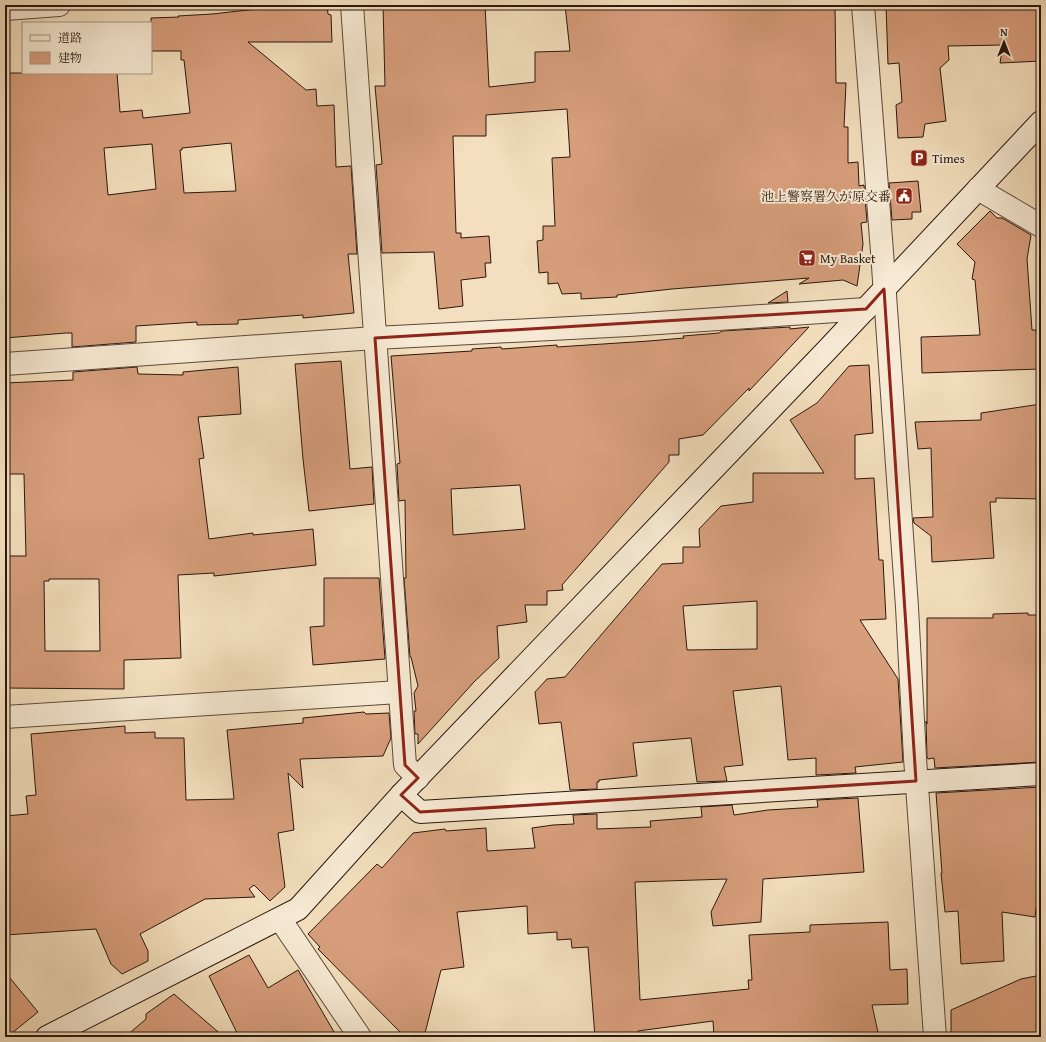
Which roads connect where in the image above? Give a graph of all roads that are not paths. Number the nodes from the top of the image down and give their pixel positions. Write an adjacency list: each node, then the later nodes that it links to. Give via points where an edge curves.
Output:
1 (59, 5): 4 (street)
2 (352, 5): 10 (street)
3 (863, 5): 8 (street)
4 (5, 9)
5 (1041, 122): 6 (street)
6 (978, 190): 7 (street); 8 (street)
7 (1041, 226)
8 (884, 289): 9 (street); 16 (street)
9 (866, 309): 10 (street); 15 (street)
10 (375, 338): 11 (street); 12 (street)
11 (5, 364)
12 (399, 692): 13 (street); 15 (street, via 405,765)
13 (5, 717)
14 (1041, 774): 16 (street)
15 (418, 778): 17 (street)
16 (916, 781): 17 (street, via 420,812); 21 (street)
17 (401, 795): 18 (street, via 298,909)
18 (280, 919): 19 (street); 20 (street)
19 (47, 1037)
20 (360, 1037)
21 (935, 1037)

